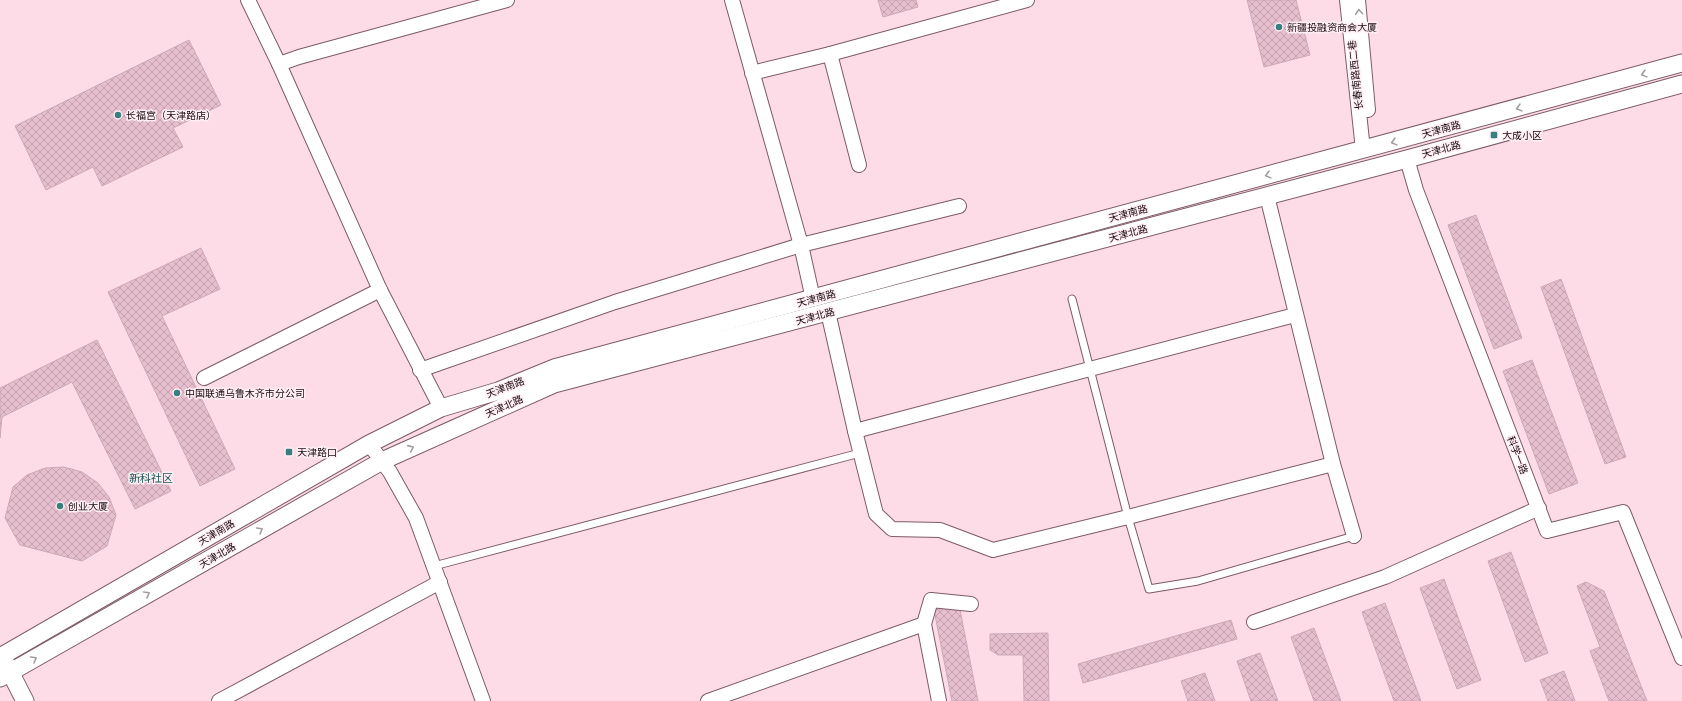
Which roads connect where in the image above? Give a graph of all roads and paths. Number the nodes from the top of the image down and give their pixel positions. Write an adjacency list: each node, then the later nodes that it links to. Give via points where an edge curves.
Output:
1 (248, 0): 9 (street)
2 (507, 0): 9 (street)
3 (732, 0): 10 (street)
4 (1027, 0): 7 (street)
5 (1347, 0): 14 (street, 长春南路西二巷)
6 (1358, 0): 14 (street, 长春南路西二巷, one-way to 6)
7 (830, 54): 10 (street); 16 (street)
8 (1682, 63): 12 (street, 天津南路, one-way to 12)
9 (279, 64): 22 (street)
10 (752, 73): 21 (street)
11 (1682, 84): 13 (street, 天津北路)
12 (1582, 91): 13 (street); 14 (street, 天津南路, one-way to 14)
13 (1587, 110): 15 (street, 天津北路)
14 (1368, 149): 17 (street, 天津南路, one-way to 17)
15 (1407, 159): 18 (street, 天津北路); 36 (street, 科学一路, via 1416,190)
16 (859, 165)
17 (1215, 189): 20 (street); 23 (street, 天津南路)
18 (1267, 196): 20 (street, 天津北路); 26 (street)
19 (959, 206): 21 (street)
20 (1221, 208): 25 (street, 天津北路)
21 (801, 245): 23 (street); 28 (street, via 616,302)
22 (380, 290): 28 (street); 29 (street)
23 (813, 299): 30 (street, 天津南路, via 554,368 498,391)
24 (1072, 299): 27 (lane)
25 (828, 312): 31 (street); 34 (street, 天津北路, one-way to 25, via 554,384)
26 (1295, 315): 27 (street); 35 (street)
27 (1090, 369): 31 (street); 37 (lane)
28 (420, 370): 30 (street)
29 (204, 378)
30 (441, 408): 32 (street, 天津南路)
31 (855, 431): 33 (street)
32 (369, 444): 34 (street); 44 (street, 天津南路)
33 (860, 453): 37 (street, via 876,514 892,529 940,530 993,550); 39 (lane)
34 (382, 461): 39 (street, via 416,518); 46 (street, 天津北路, one-way to 34)
35 (1333, 464): 37 (street); 38 (street)
36 (1539, 508): 42 (street, via 1385,577); 45 (street, 科学一路, via 1547,531 1623,512)
37 (1128, 517): 38 (lane, via 1149,589 1198,581)
38 (1354, 536)
39 (434, 566): 40 (street)
40 (440, 582): 48 (street); 49 (street)
41 (970, 604): 43 (street, via 931,600)
42 (1254, 622)
43 (924, 624): 50 (street); 51 (street)
44 (1, 655): 46 (street)
45 (1682, 658)
46 (5, 675): 47 (street)
47 (25, 701)
48 (220, 701)
49 (484, 701)
50 (708, 701)
51 (939, 701)

